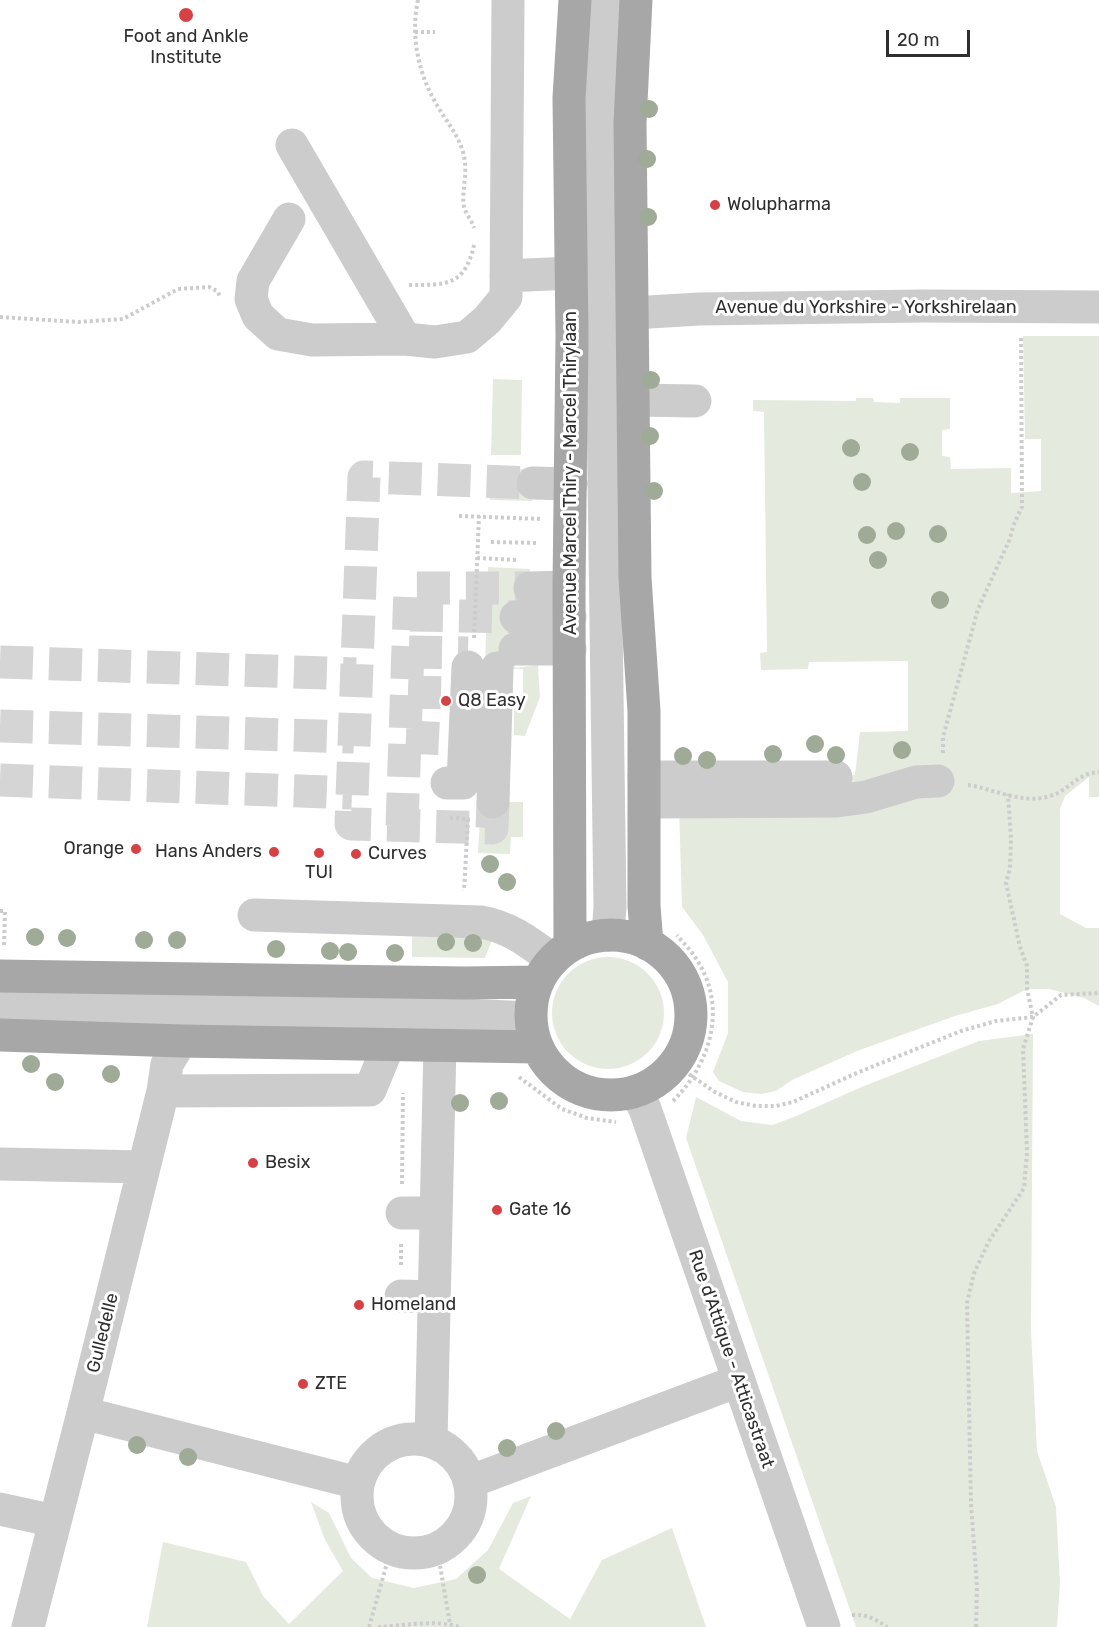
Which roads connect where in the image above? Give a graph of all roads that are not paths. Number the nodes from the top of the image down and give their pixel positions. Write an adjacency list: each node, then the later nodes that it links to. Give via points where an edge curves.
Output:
1 (508, 0): 8 (street)
2 (575, 0): 7 (main road, Avenue Marcel Thiry - Marcel Thirylaan, via 569,98)
3 (604, 0): 27 (street, Avenue Marcel Thiry - Marcel Thirylaan, via 599,119)
4 (636, 0): 10 (main road, via 630,123)
5 (292, 145): 11 (street)
6 (289, 219): 11 (street, via 254,281 251,299 258,316 278,334 312,340)
7 (572, 273): 8 (street); 15 (main road, Avenue Marcel Thiry - Marcel Thirylaan)
8 (506, 276): 11 (street, via 506,297 467,337 435,342)
9 (1099, 307): 10 (street, Avenue du Yorkshire - Yorkshirelaan, via 699,309)
10 (633, 313): 12 (main road)
11 (405, 339)
12 (634, 400): 13 (street); 24 (main road, via 635,578)
13 (695, 401)
14 (533, 483): 15 (street)
15 (571, 484): 17 (main road, Avenue Marcel Thiry - Marcel Thirylaan)
16 (528, 574): 17 (street)
17 (570, 602): 18 (street); 19 (main road, Avenue Marcel Thiry - Marcel Thirylaan)
18 (516, 616)
19 (570, 649): 20 (street); 29 (main road, Avenue Marcel Thiry - Marcel Thirylaan)
20 (478, 669): 23 (street, via 456,739 463,783); 25 (street)
21 (836, 777): 24 (street)
22 (940, 781): 24 (street, via 916,782 837,801)
23 (447, 783)
24 (652, 789): 28 (main road, via 644,906)
25 (493, 802)
26 (254, 915): 29 (street, via 481,922 524,938)
27 (608, 935): 28 (main road); 29 (main road, via 588,939)
28 (661, 938): 38 (main road, via 662,954 683,981 688,998 684,1070 657,1080)
29 (554, 963): 30 (main road, via 464,983); 32 (main road, via 532,1000)
30 (2, 964)
31 (0, 1005): 32 (street, via 464,1015)
32 (534, 1033): 36 (main road); 38 (main road, via 545,1062 556,1075 578,1088)
33 (0, 1035): 34 (main road)
34 (181, 1041): 35 (main road); 37 (street, Gulledelle, via 167,1064)
35 (389, 1044): 36 (main road); 37 (street, via 370,1090)
36 (440, 1044): 42 (street)
37 (163, 1091): 40 (street, Gulledelle)
38 (642, 1103): 45 (street, Rue d'Attique - Atticastraat)
39 (0, 1164): 40 (street)
40 (144, 1167): 46 (street, Gulledelle)
41 (402, 1213): 42 (street)
42 (435, 1213): 44 (street)
43 (401, 1296): 44 (street)
44 (434, 1297): 47 (street)
45 (738, 1381): 48 (street); 52 (street, Rue d'Attique - Atticastraat)
46 (83, 1413): 49 (street); 51 (street, Gulledelle)
47 (431, 1441): 48 (street, via 459,1461); 49 (street, via 389,1444 364,1467)
48 (469, 1482): 49 (street, via 471,1495 465,1521 437,1548 414,1553 391,1549 363,1522 357,1499)
49 (358, 1483)
50 (0, 1509): 51 (street)
51 (55, 1521): 53 (street, Gulledelle)
52 (836, 1621)
53 (28, 1627)

